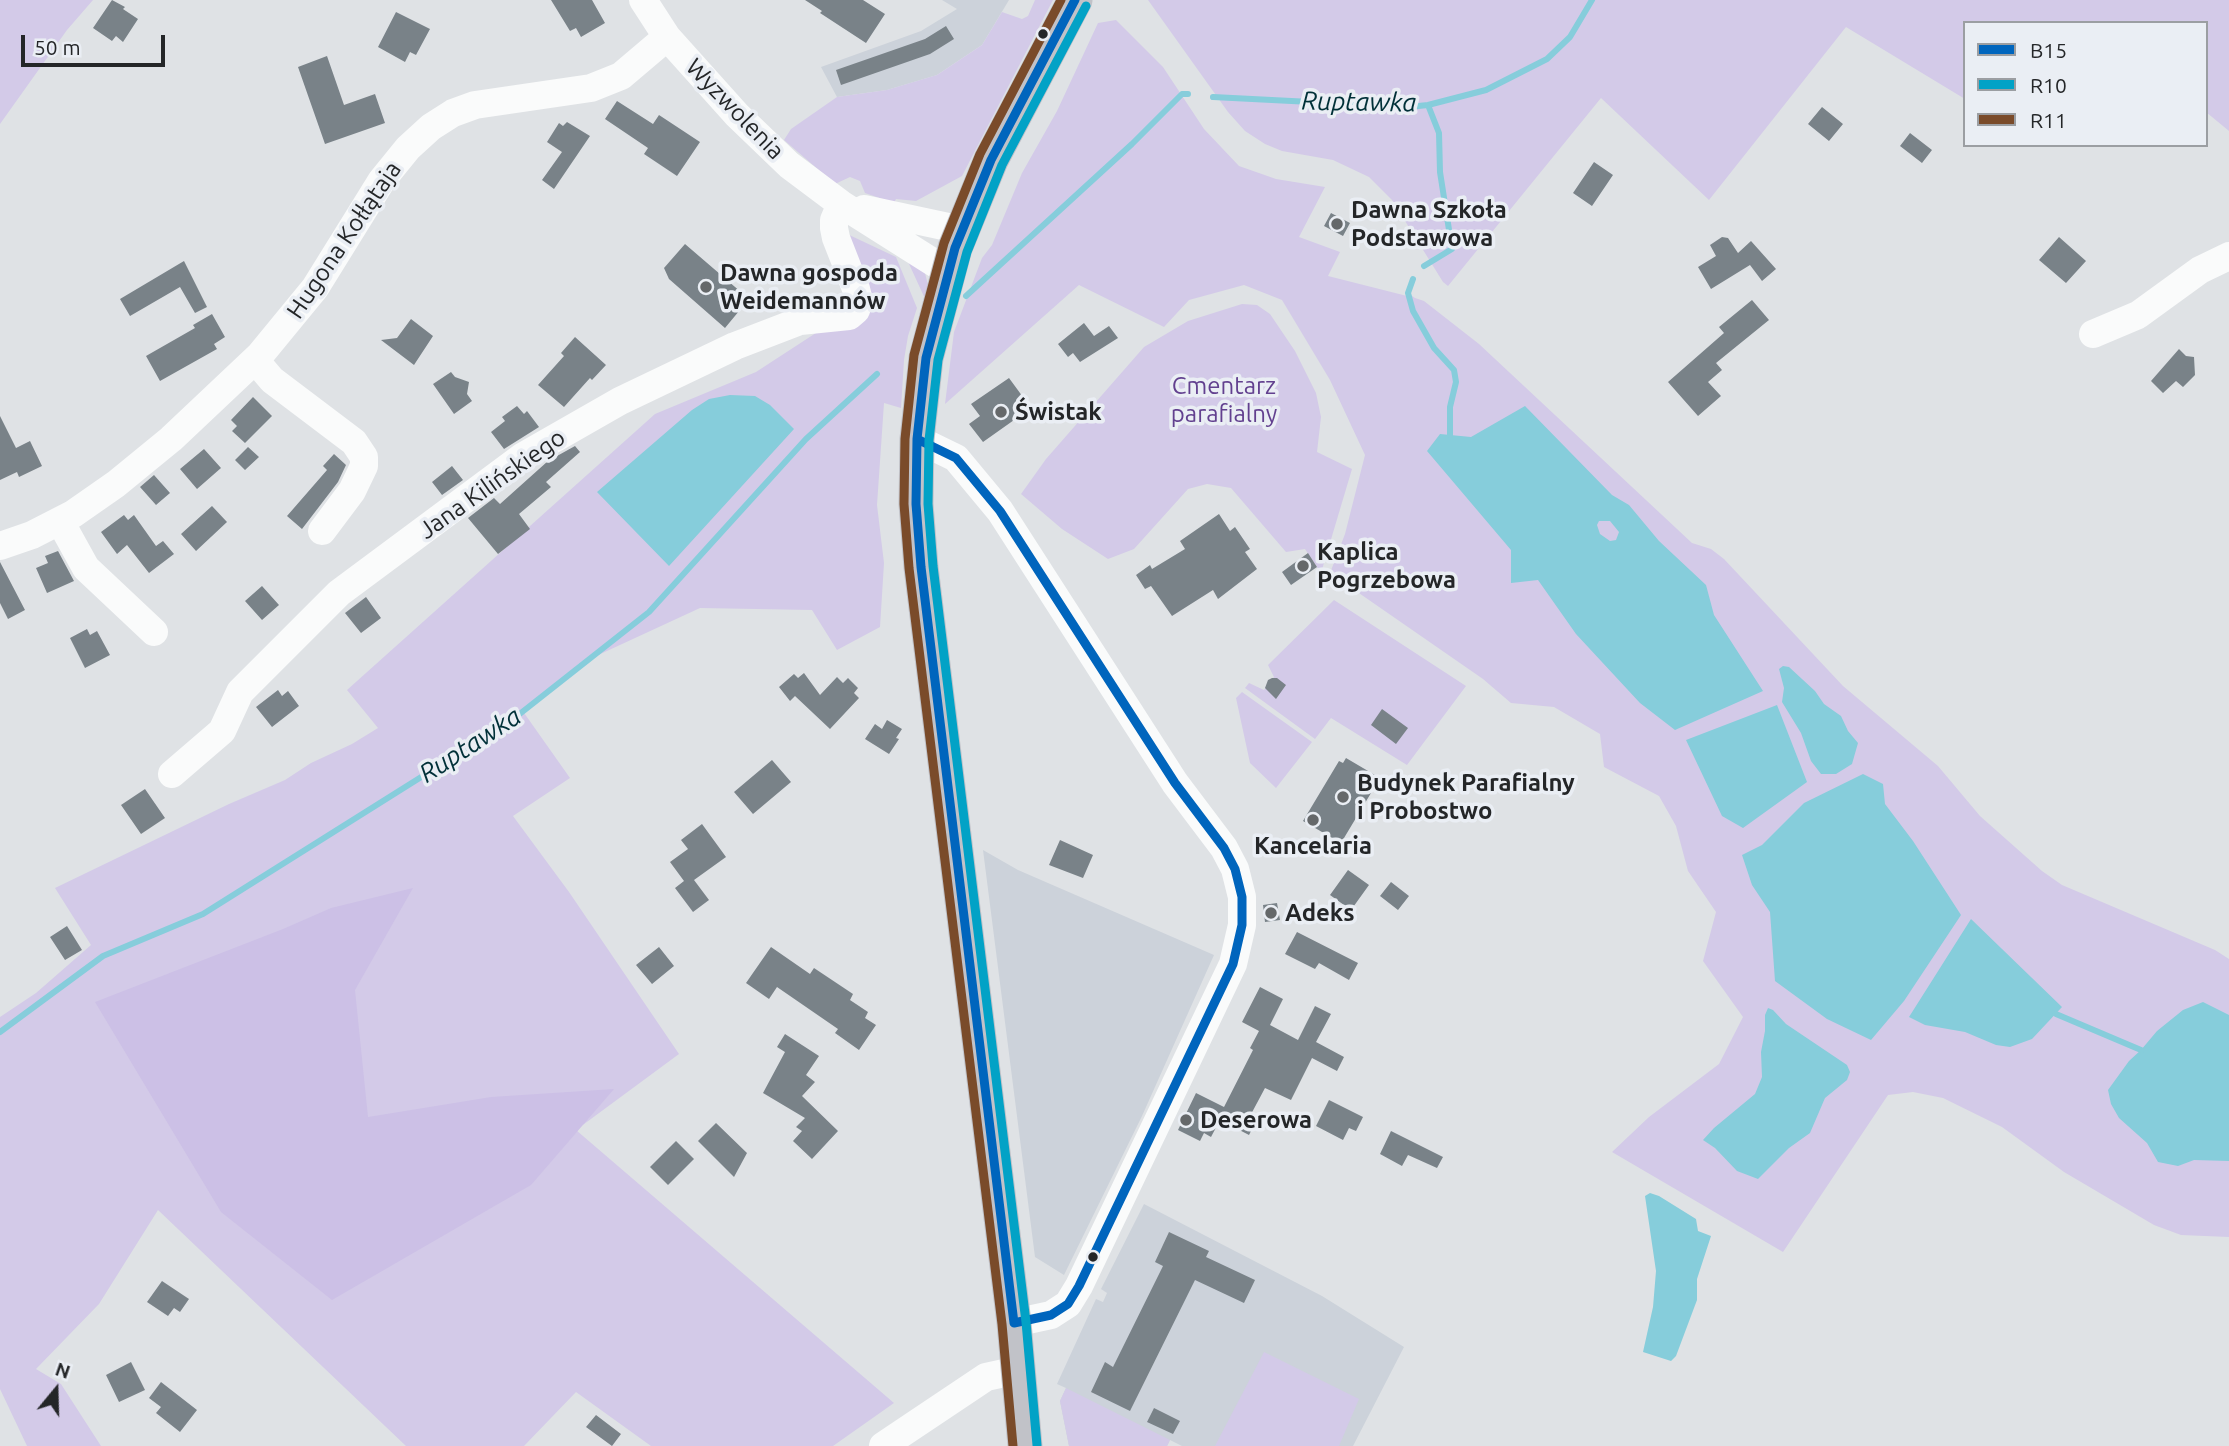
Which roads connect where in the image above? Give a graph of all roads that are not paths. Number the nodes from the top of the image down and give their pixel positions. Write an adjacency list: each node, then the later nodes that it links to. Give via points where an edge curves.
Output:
1 (643, 0): 3 (street, Wyzwolenia)
2 (1074, 0): 5 (main road, via 991,160)
3 (667, 37): 4 (street, Wyzwolenia, via 789,165); 9 (street, Hugona Kołłątaja, via 621,76 591,88 475,105 431,127 382,180 315,288)
4 (841, 204): 5 (street, Wyzwolenia); 7 (street, Wyzwolenia); 15 (street, Jana Kilińskiego, via 834,220 836,238 859,301 849,316 800,321 773,330 620,401 522,457 339,593 240,692 222,731)
5 (962, 230): 7 (main road)
6 (2229, 256): 8 (street, via 2200,270 2138,315)
7 (949, 269): 10 (main road, via 926,358)
8 (2093, 334)
9 (255, 360): 11 (street, Hugona Kołłątaja, via 171,439 116,484); 12 (street, via 272,380 354,442 364,457 352,492)
10 (917, 439): 16 (main road, via 921,567); 16 (street, via 956,458 1000,511 1175,783 1224,848 1242,897 1242,925 1233,964 1079,1286 1068,1304 1051,1315)
11 (60, 521): 13 (street, Hugona Kołłątaja); 14 (street, via 86,568)
12 (322, 531)
13 (0, 546)
14 (154, 632)
15 (172, 774)
16 (1014, 1323): 17 (main road)
17 (1018, 1370): 18 (street, via 986,1377); 19 (main road)
18 (883, 1446)
19 (1025, 1446)

